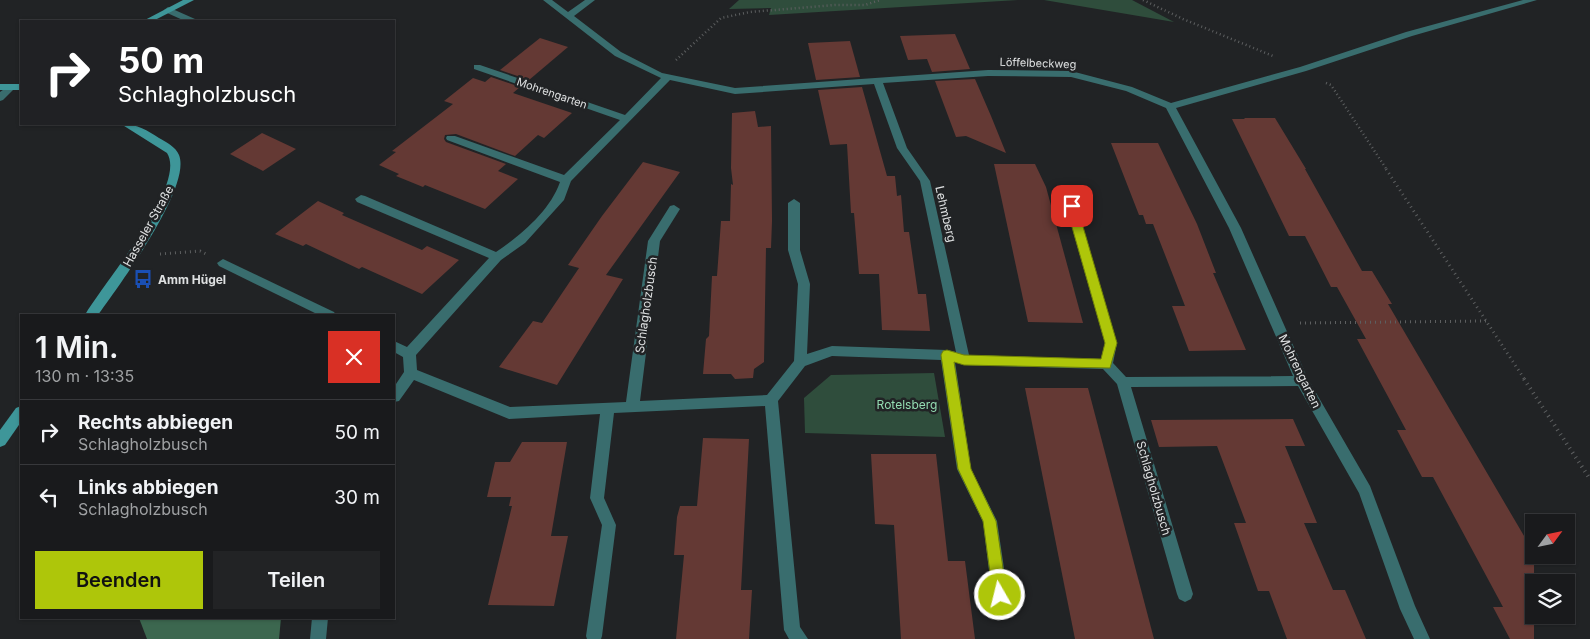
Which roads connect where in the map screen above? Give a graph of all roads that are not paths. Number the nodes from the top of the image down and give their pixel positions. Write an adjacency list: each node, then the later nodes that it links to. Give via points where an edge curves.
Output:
1 (190, 0): 5 (main road)
2 (547, 0): 6 (street, Löffelbeckweg)
3 (591, 0): 6 (street)
4 (1533, 0): 15 (street, via 1409,34 1303,70)
5 (168, 10): 7 (main road); 8 (street)
6 (570, 16): 10 (street, Löffelbeckweg, via 618,54)
7 (149, 20)
8 (190, 20)
9 (477, 66): 16 (street, Mohrengarten)
10 (663, 77): 11 (street, Löffelbeckweg, via 735,91); 16 (street)
11 (878, 82): 15 (street, Löffelbeckweg, via 988,73 1070,74 1129,89); 31 (street, Lehmberg, via 902,148 925,181)
12 (20, 87): 13 (main road)
13 (5, 88): 14 (street)
14 (0, 98)
15 (1170, 106): 35 (street, Mohrengarten, via 1235,228)
16 (628, 119): 19 (street)
17 (128, 125): 26 (main road, Hasseler Straße, via 166,147 177,162 172,184 132,256)
18 (451, 138): 19 (street)
19 (566, 180): 24 (street, via 560,196 521,240)
20 (1066, 189): 33 (street, via 1111,343)
21 (361, 199): 24 (street)
22 (794, 203): 32 (street, via 794,250 804,284)
23 (674, 209): 39 (street, Schlagholzbusch, via 654,241)
24 (497, 257): 29 (street)
25 (223, 263): 27 (street)
26 (92, 314)
27 (328, 314)
28 (395, 347): 29 (street)
29 (409, 354): 34 (street)
30 (947, 355): 31 (street); 32 (street, via 832,351); 44 (street, via 964,469 990,521)
31 (964, 360): 33 (street)
32 (800, 362): 38 (street)
33 (1106, 364): 36 (street, Schlagholzbusch)
34 (411, 373): 37 (street); 40 (street, via 509,413)
35 (1302, 380): 36 (street); 49 (street, Mohrengarten, via 1365,491)
36 (1123, 382): 43 (street, Schlagholzbusch)
37 (395, 397)
38 (771, 400): 39 (street); 48 (street, via 792,630)
39 (632, 407): 40 (street)
40 (608, 408): 46 (street, via 597,498 609,525)
41 (20, 413): 42 (main road)
42 (0, 441)
43 (1185, 594)
44 (1000, 595)
45 (320, 619): 47 (street)
46 (594, 636)
47 (318, 639)
48 (800, 639)
49 (1422, 639)

